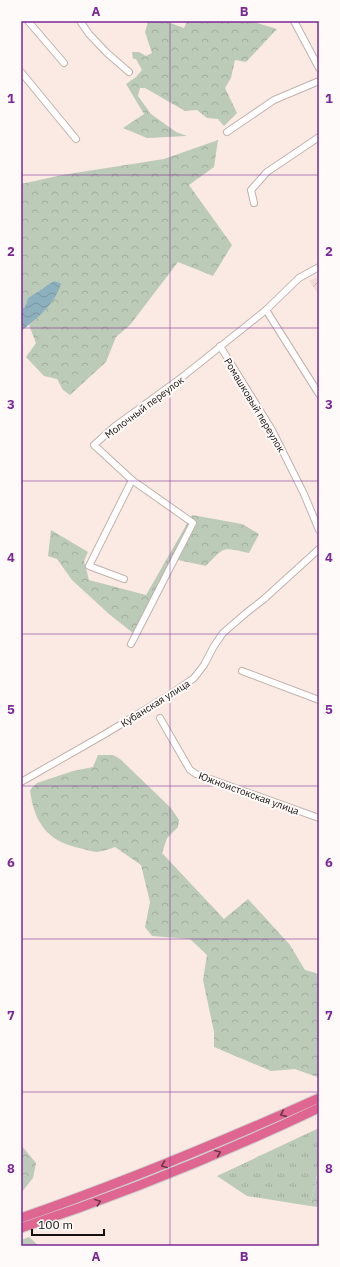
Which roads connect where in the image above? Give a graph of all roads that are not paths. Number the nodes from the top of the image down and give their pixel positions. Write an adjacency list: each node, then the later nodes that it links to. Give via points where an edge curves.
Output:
1 (28, 21): 4 (street)
2 (80, 21): 7 (street, via 107,53)
3 (294, 21): 5 (street)
4 (64, 63)
5 (319, 68)
6 (21, 72): 11 (street)
7 (129, 72)
8 (319, 81): 9 (street, via 274,100)
9 (226, 132)
10 (319, 138): 12 (street, via 267,172 251,190)
11 (76, 139)
12 (254, 202)
13 (319, 267): 14 (street, Молочный переулок, via 299,278)
14 (266, 310): 15 (street, Молочный переулок); 16 (street)
15 (220, 346): 17 (street, Молочный переулок, via 94,445); 18 (street, Ромашковый переулок, via 272,430)
16 (319, 394)
17 (132, 480): 20 (street, via 89,566); 21 (street, via 193,522)
18 (319, 530)
19 (319, 549): 25 (street, Кубанская улица, via 223,633 194,678 105,734)
20 (124, 579)
21 (131, 644)
22 (242, 671): 23 (street)
23 (319, 700)
24 (160, 718): 26 (street, Южноистокская улица, via 190,770 196,774)
25 (21, 782)
26 (319, 818)
27 (319, 1098): 29 (highway, one-way to 29, via 185,1156)
28 (319, 1108): 30 (highway, one-way to 28, via 108,1198 190,1165)
29 (21, 1218)
30 (21, 1228)

